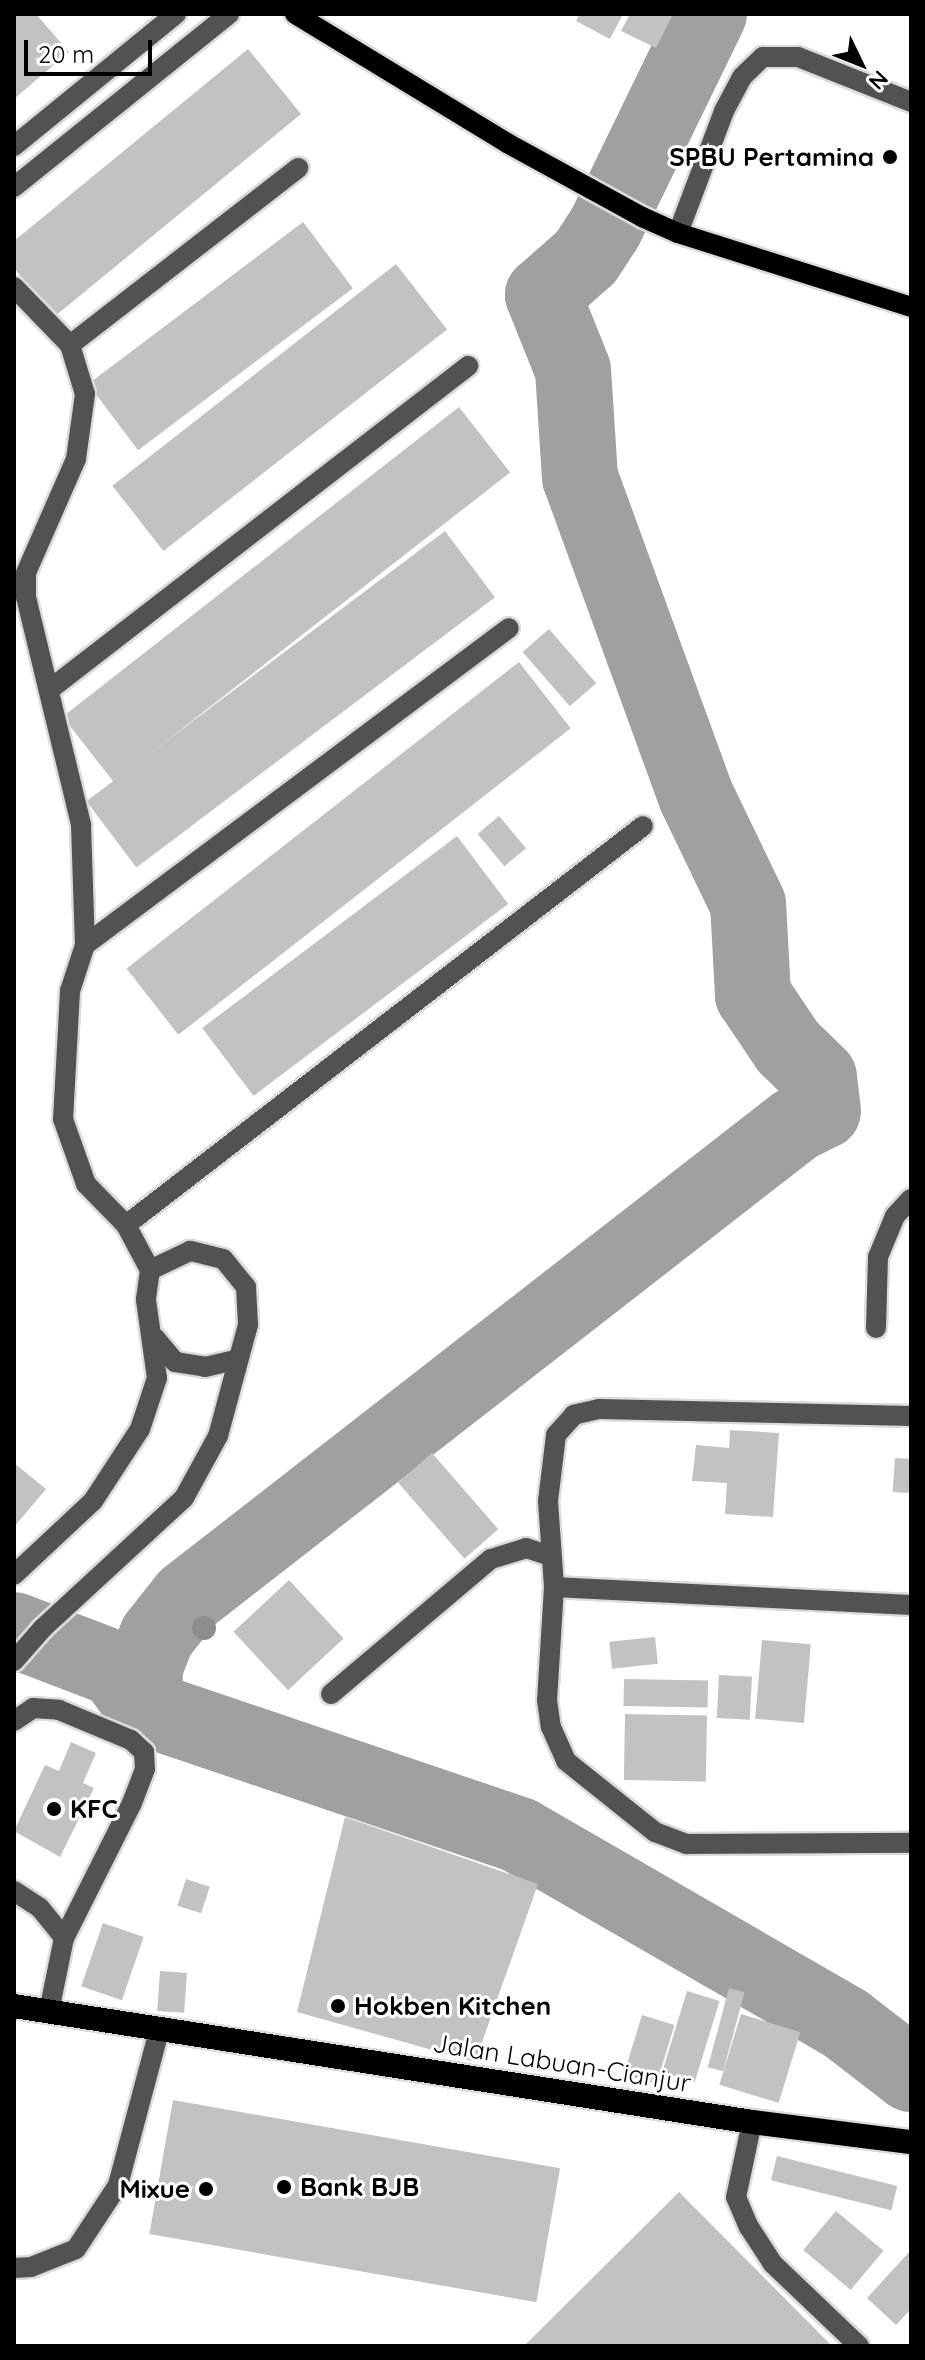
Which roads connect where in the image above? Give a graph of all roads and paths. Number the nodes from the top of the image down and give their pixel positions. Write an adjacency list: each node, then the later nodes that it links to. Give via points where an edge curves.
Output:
1 (176, 14): 5 (street)
2 (229, 14): 7 (street)
3 (295, 14): 8 (main road, via 576,181)
4 (911, 102): 8 (street, via 798,57 763,57 742,77 724,111)
5 (14, 146)
6 (298, 168): 11 (street)
7 (14, 187)
8 (678, 233): 10 (main road)
9 (14, 287): 11 (street)
10 (911, 307)
11 (70, 345): 14 (street, via 85,394 85,428 67,485 26,573 26,597)
12 (468, 366): 14 (street)
13 (509, 628): 16 (street)
14 (49, 690): 16 (street, via 81,825)
15 (643, 826): 18 (street)
16 (85, 945): 18 (street, via 70,991 63,1119 86,1184)
17 (911, 1199): 20 (street, via 895,1216 878,1257)
18 (126, 1225): 19 (street)
19 (150, 1270): 21 (street, via 146,1300); 22 (street, via 190,1251 223,1259 246,1287 248,1325)
20 (876, 1328)
21 (155, 1338): 22 (street, via 175,1362 205,1367); 25 (street, via 157,1378 140,1429 93,1501)
22 (236, 1360): 28 (street, via 218,1436 184,1498)
23 (911, 1416): 24 (street, via 599,1409 574,1415 556,1435 548,1501)
24 (551, 1556): 26 (street); 29 (street, via 526,1548 491,1559)
25 (14, 1575)
26 (554, 1587): 27 (street); 31 (street, via 547,1700 551,1727 566,1761 655,1832 687,1844)
27 (911, 1605)
28 (14, 1661)
29 (331, 1694)
30 (14, 1721): 33 (street, via 33,1708 59,1710 131,1740 144,1752 145,1769 132,1803)
31 (911, 1843)
32 (14, 1891): 33 (street, via 40,1908)
33 (64, 1938): 35 (street)
34 (14, 2006): 35 (highway, Jalan Labuan-Cianjur)
35 (49, 2011): 36 (highway, Jalan Labuan-Cianjur)
36 (160, 2027): 37 (highway, Jalan Labuan-Cianjur); 39 (street, via 118,2185 76,2249 31,2267)
37 (752, 2122): 38 (highway, Jalan Labuan-Cianjur); 40 (street, via 736,2197 749,2227 773,2264)
38 (911, 2142)
39 (14, 2268)
40 (859, 2346)

